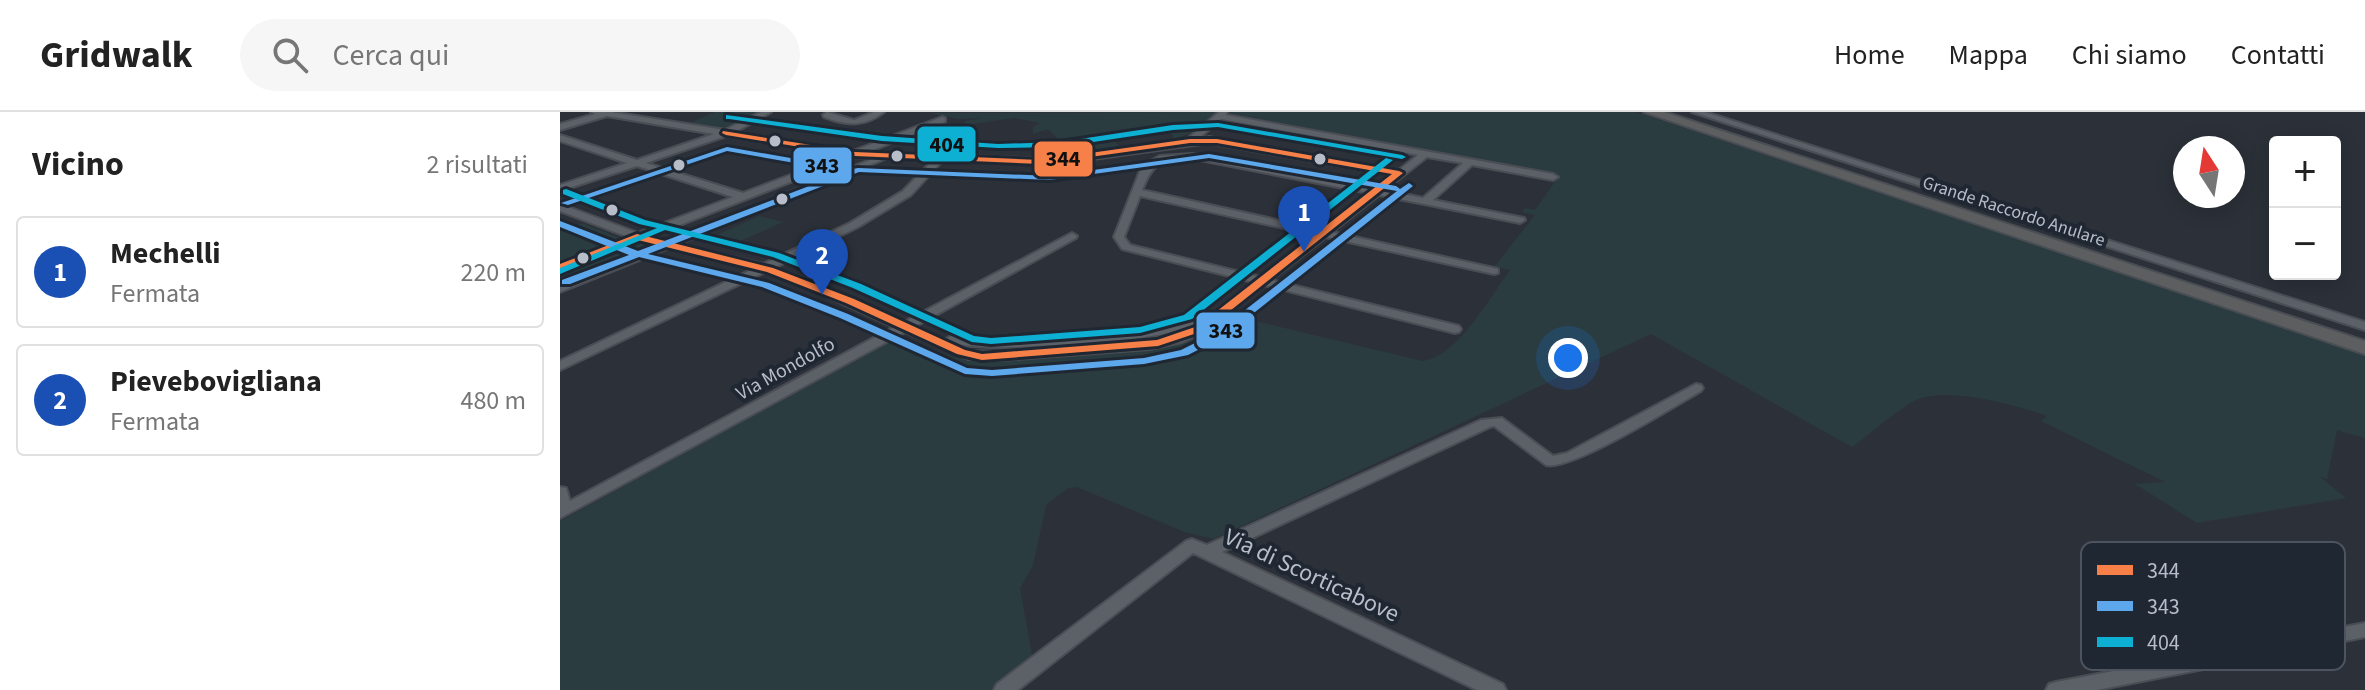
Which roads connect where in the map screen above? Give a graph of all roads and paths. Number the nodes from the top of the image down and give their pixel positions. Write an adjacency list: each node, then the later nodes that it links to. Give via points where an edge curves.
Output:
1 (595, 112): 7 (street)
2 (767, 112): 12 (street)
3 (880, 112): 9 (street, via 863,123)
4 (1651, 112): 45 (highway, Grande Raccordo Anulare)
5 (1674, 112): 44 (highway, Grande Raccordo Anulare)
6 (1696, 112): 42 (street)
7 (610, 113): 11 (street); 12 (street)
8 (1221, 114): 14 (street); 15 (street)
9 (827, 115)
10 (942, 120): 16 (street)
11 (560, 127)
12 (726, 133): 16 (street); 20 (street)
13 (560, 138): 20 (street)
14 (1190, 141): 19 (street, via 1055,162); 22 (street, via 1236,143)
15 (1378, 147): 17 (street); 22 (street)
16 (855, 154): 18 (street); 28 (street)
17 (1424, 155): 21 (street); 23 (street)
18 (887, 157): 19 (street); 35 (street)
19 (939, 159): 37 (street, via 895,201)
20 (635, 163): 25 (street); 28 (street)
21 (1469, 163): 24 (street); 29 (street)
22 (1352, 165): 23 (street)
23 (1399, 173): 27 (street)
24 (1553, 177)
25 (560, 188)
26 (1137, 192): 27 (street, via 1151,163 1180,155); 32 (street); 39 (street, via 1119,237 1126,247)
27 (1374, 192): 29 (street); 32 (street)
28 (744, 197): 34 (street)
29 (1424, 202): 31 (street)
30 (560, 207): 34 (street)
31 (1520, 220)
32 (1322, 233): 38 (street); 39 (street)
33 (1072, 236): 41 (street, Via Mondolfo)
34 (637, 237): 35 (street); 36 (street)
35 (667, 245): 37 (street); 40 (street)
36 (560, 267)
37 (764, 268): 41 (street); 46 (street)
38 (1494, 271)
39 (1260, 281): 41 (street, via 1202,328 1158,343 968,355); 43 (street)
40 (560, 288)
41 (906, 325): 49 (street, Via Mondolfo)
42 (2365, 326)
43 (1455, 329)
44 (2365, 337)
45 (2365, 348)
46 (560, 366)
47 (1696, 388): 50 (street, via 1572,456 1551,462 1497,421 1486,423)
48 (560, 492): 49 (street)
49 (563, 511)
50 (1207, 552): 54 (street, Via di Scorticabove, via 1192,545); 55 (street, Via di Scorticabove)
51 (2365, 630): 52 (street)
52 (2345, 634)
53 (2159, 670): 56 (street)
54 (1004, 690)
55 (1496, 690)
56 (2056, 690)

